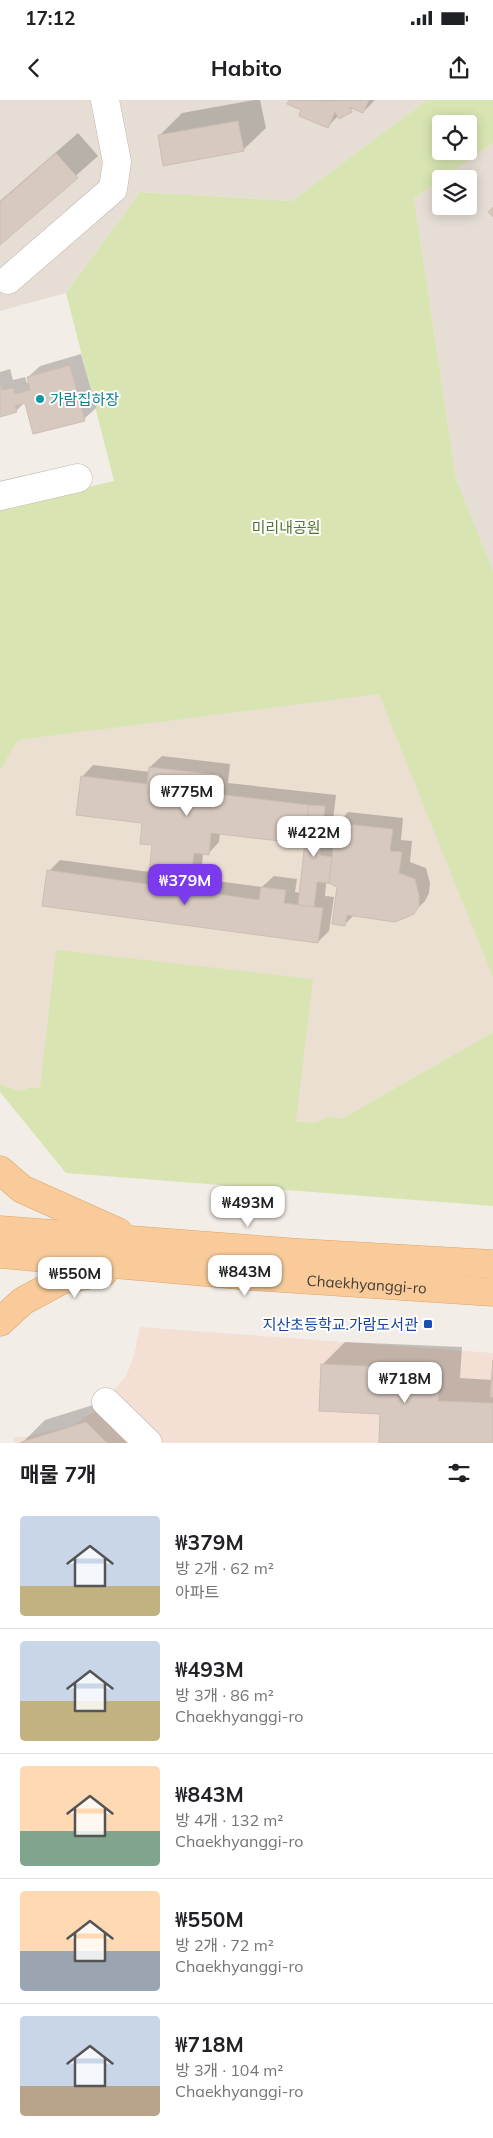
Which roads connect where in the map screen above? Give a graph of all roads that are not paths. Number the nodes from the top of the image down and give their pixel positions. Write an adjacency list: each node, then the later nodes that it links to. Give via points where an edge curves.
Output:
1 (105, 100): 2 (street, via 117,162 113,189)
2 (8, 280)
3 (78, 478): 4 (street)
4 (0, 496)
5 (0, 1170): 8 (main road, via 22,1189)
6 (0, 1230): 8 (main road, Chaekhyanggi-ro)
7 (0, 1254): 8 (main road, Chaekhyanggi-ro)
8 (139, 1254): 9 (main road, Chaekhyanggi-ro); 10 (main road, Chaekhyanggi-ro, via 251,1276); 11 (main road, via 62,1280 23,1301)
9 (493, 1264)
10 (493, 1292)
11 (0, 1322)
12 (106, 1402): 13 (street)
13 (148, 1443)

